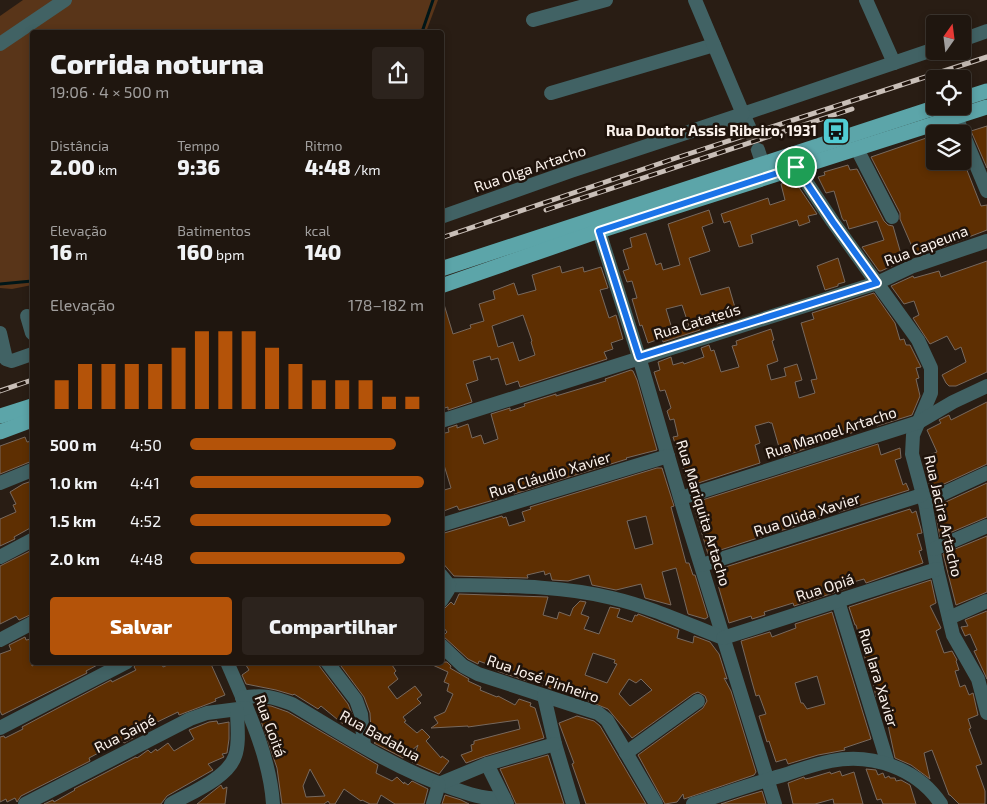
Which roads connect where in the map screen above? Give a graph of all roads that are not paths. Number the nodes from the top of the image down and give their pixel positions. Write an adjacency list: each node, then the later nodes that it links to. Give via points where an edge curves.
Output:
1 (65, 0): 8 (street)
2 (606, 0): 5 (street)
3 (695, 0): 9 (street)
4 (866, 0): 11 (street)
5 (533, 20)
6 (987, 31): 7 (street)
7 (971, 37)
8 (0, 44)
9 (714, 45): 13 (street); 18 (street)
10 (926, 52): 11 (street, Rua Olga Artacho)
11 (894, 63): 18 (street, Rua Olga Artacho)
12 (987, 91): 14 (main road)
13 (551, 93)
14 (971, 96)
15 (987, 107): 17 (main road)
16 (926, 111): 21 (main road)
17 (956, 117): 19 (main road); 23 (street)
18 (746, 121): 24 (street, Rua Olga Artacho, via 571,172)
19 (857, 149): 21 (main road); 25 (street)
20 (758, 150): 22 (street)
21 (793, 162): 22 (main road); 26 (main road); 29 (street, Rua Jacira Artacho)
22 (763, 165): 28 (main road)
23 (987, 191)
24 (444, 216)
25 (892, 217)
26 (599, 231): 30 (main road); 36 (street, Rua Mariquita Artacho)
27 (987, 241): 29 (street, Rua Capeuna, via 913,266)
28 (444, 268)
29 (877, 283): 36 (street, Rua Catateús); 42 (street, Rua Jacira Artacho, via 918,340 932,368 931,393)
30 (444, 285)
31 (27, 316): 32 (street)
32 (30, 326)
33 (0, 333): 34 (street)
34 (1, 349): 35 (street, via 10,361)
35 (30, 355)
36 (639, 357): 41 (street, Rua Catateús); 44 (street, Rua Mariquita Artacho)
37 (987, 386): 42 (street, Rua Manoel Artacho)
38 (0, 416): 39 (main road)
39 (30, 418)
40 (30, 419): 43 (main road)
41 (444, 419)
42 (919, 422): 48 (street, Rua Manoel Artacho); 49 (street, Rua Jacira Artacho, via 913,436 912,454)
43 (0, 432)
44 (668, 456): 48 (street, Rua Mariquita Artacho); 50 (street, Rua Cláudio Xavier)
45 (30, 471): 47 (street)
46 (987, 473): 49 (street, Rua Olida Xavier)
47 (0, 483)
48 (680, 498): 55 (street, Rua Mariquita Artacho)
49 (923, 499): 53 (street, Rua Jacira Artacho); 55 (street, Rua Olida Xavier)
50 (444, 524)
51 (987, 526): 53 (street)
52 (30, 541): 54 (street)
53 (934, 549): 56 (street, Rua Jacira Artacho)
54 (0, 557)
55 (702, 566): 63 (street, Rua Mariquita Artacho)
56 (937, 569): 59 (street, Rua Opiá); 61 (street, Rua Jacira Artacho)
57 (445, 580): 58 (street, via 448,590); 63 (street, via 541,586 612,597)
58 (444, 596)
59 (838, 601): 63 (street, Rua Opiá); 79 (street, Rua Iara Xavier)
60 (987, 601): 61 (street)
61 (949, 618): 69 (street, Rua Jacira Artacho, via 953,635)
62 (30, 624): 64 (street)
63 (723, 638): 80 (street, Rua Mariquita Artacho)
64 (0, 640)
65 (444, 648): 70 (street, Rua José Pinheiro, via 463,666 478,674)
66 (121, 665): 74 (street)
67 (228, 665): 72 (street, Rua Goitá)
68 (329, 665): 76 (street, via 356,700 361,714)
69 (982, 677): 73 (street, Rua Jacira Artacho)
70 (544, 696): 75 (street); 77 (street, Rua José Pinheiro, via 607,720)
71 (698, 701): 77 (street)
72 (242, 705): 76 (street, Rua Badabua, via 263,695 292,704); 83 (street, Rua Saipé, via 190,719); 84 (street, via 235,758 214,780); 85 (street, Rua Goitá, via 268,766)
73 (987, 713)
74 (0, 728)
75 (556, 744): 78 (street); 87 (street)
76 (364, 746): 81 (street, Rua Badabua, via 394,765)
77 (626, 753): 88 (street, Rua José Pinheiro)
78 (487, 764): 81 (street); 82 (street)
79 (888, 764): 80 (street, via 848,759 830,761); 91 (street, via 916,778)
80 (767, 779): 89 (street); 90 (street, Rua Mariquita Artacho)
81 (439, 784): 82 (street, Rua Badabua, via 479,798); 86 (street)
82 (506, 801)
83 (25, 804)
84 (171, 804)
85 (273, 804)
86 (433, 804)
87 (573, 804)
88 (656, 804)
89 (693, 804)
90 (775, 804)
91 (941, 804)

